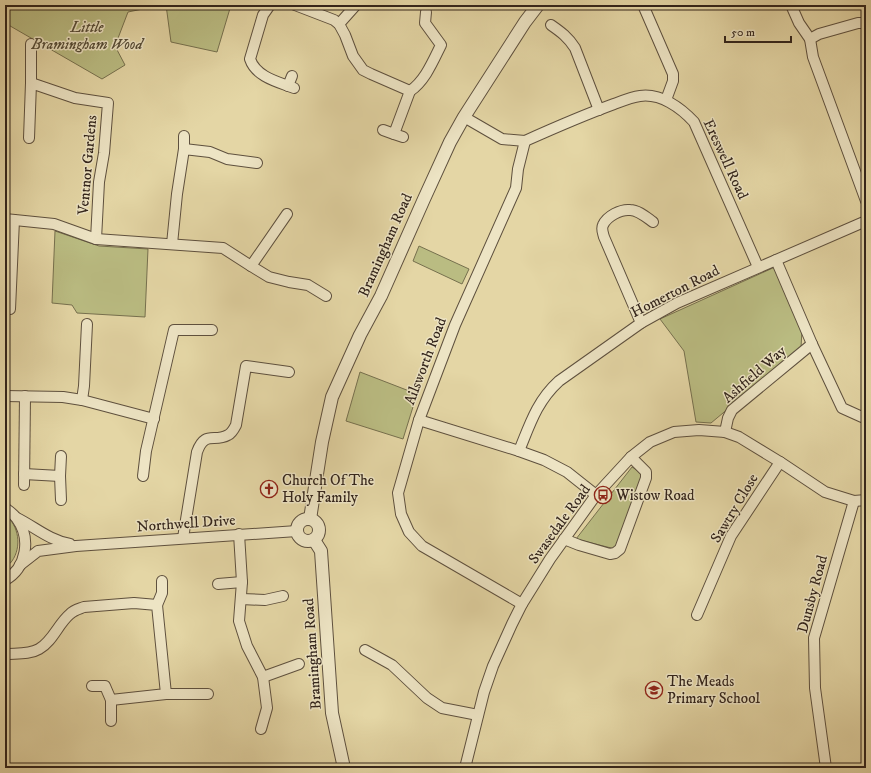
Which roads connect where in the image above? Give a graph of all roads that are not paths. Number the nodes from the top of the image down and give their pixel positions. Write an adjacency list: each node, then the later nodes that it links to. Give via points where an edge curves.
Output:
1 (270, 5): 13 (street, via 263,15 245,59 271,80 291,87)
2 (295, 5): 9 (street)
3 (356, 5): 9 (street)
4 (538, 5): 18 (street, Bramingham Road)
5 (643, 5): 16 (street, via 673,74)
6 (791, 5): 11 (street)
7 (426, 12): 15 (street, via 425,23 441,45 426,73)
8 (866, 23): 11 (street, via 819,34)
9 (339, 24): 15 (street, via 353,56 363,70)
10 (551, 25): 17 (street, via 565,35 575,48)
11 (810, 39): 25 (street, via 814,57)
12 (31, 44): 14 (street)
13 (292, 76)
14 (30, 82): 21 (street); 30 (street, Ventnor Gardens, via 75,98 108,103 99,182)
15 (410, 91): 19 (street, via 398,136)
16 (666, 100): 17 (street, Ereswell Road, via 640,96); 34 (street, Ereswell Road, via 682,110 694,122)
17 (599, 110): 22 (street, Ereswell Road)
18 (464, 117): 22 (street, via 502,139); 63 (street, Bramingham Road, via 332,397)
19 (383, 130)
20 (184, 136): 23 (street)
21 (29, 138)
22 (525, 141): 47 (street, Ailsworth Road, via 516,188 455,325)
23 (184, 149): 24 (street); 31 (street)
24 (257, 163)
25 (866, 201)
26 (287, 214): 33 (street)
27 (10, 219): 30 (street, Ventnor Gardens, via 54,224); 36 (street, Ventnor Gardens)
28 (866, 221): 32 (street, Homerton Road)
29 (653, 222): 38 (street, via 631,210 622,210 607,219 602,231)
30 (96, 239): 31 (street, Ventnor Gardens)
31 (172, 244): 33 (street, Ventnor Gardens, via 223,248)
32 (776, 260): 34 (street, Homerton Road); 40 (street)
33 (251, 266): 35 (street, Ventnor Gardens, via 270,277 308,285)
34 (758, 267): 38 (street, Homerton Road, via 677,303)
35 (326, 296)
36 (10, 309)
37 (87, 324): 44 (street)
38 (641, 324): 49 (street, Homerton Road, via 552,388 536,411)
39 (212, 330): 46 (street, via 174,330)
40 (812, 344): 45 (street, via 842,408); 48 (street, Ashfield Way, via 732,410)
41 (289, 372): 66 (street, via 246,366 233,431 223,437 210,438 199,446)
42 (5, 396): 43 (street)
43 (25, 396): 44 (street); 53 (street)
44 (82, 400): 46 (street)
45 (862, 417)
46 (154, 419): 55 (street)
47 (419, 420): 49 (street); 77 (street, Ailsworth Road, via 398,493 401,514 409,532 422,546)
48 (725, 432): 51 (street, Swasedale Road, via 674,432 650,442); 52 (street, Swasedale Road, via 739,437)
49 (520, 451): 57 (street, via 567,472)
50 (61, 456): 54 (street)
51 (631, 456): 57 (street, Swasedale Road); 67 (street, via 646,472 646,478 620,549 610,554)
52 (780, 462): 60 (street, Swasedale Road, via 825,492); 79 (street, Sawtry Close, via 731,536)
53 (24, 474): 54 (street); 56 (street)
54 (60, 476): 58 (street)
55 (143, 476)
56 (24, 485)
57 (596, 495): 67 (street, Swasedale Road)
58 (61, 500)
59 (866, 500): 60 (street, Swasedale Road)
60 (854, 501): 93 (street, Dunsby Road, via 814,638 814,688)
61 (5, 508): 62 (street)
62 (17, 518): 69 (street, via 54,540); 70 (street, via 23,529 25,541)
63 (310, 519): 64 (street, via 300,522); 68 (street, via 320,528 319,535)
64 (297, 532): 65 (street, Northwell Drive); 68 (street, via 303,540)
65 (240, 534): 66 (street, Northwell Drive); 73 (street)
66 (183, 538): 69 (street, Northwell Drive)
67 (564, 539): 77 (street, Swasedale Road)
68 (314, 540): 91 (street, Bramingham Road, via 321,551 332,713)
69 (76, 546): 70 (street, Northwell Drive, via 38,551)
70 (20, 565): 71 (street, Northwell Drive)
71 (6, 580)
72 (162, 581): 78 (street, via 162,593)
73 (242, 582): 74 (street); 76 (street)
74 (218, 584)
75 (284, 596): 76 (street, via 265,600)
76 (241, 599): 83 (street, via 239,621 242,634)
77 (522, 604): 88 (street, Swasedale Road, via 493,666)
78 (157, 605): 81 (street, via 134,603 84,607 70,614 47,643 39,649); 85 (street)
79 (697, 615)
80 (366, 650): 88 (street, via 392,665 427,698 442,708)
81 (5, 654)
82 (299, 664): 83 (street)
83 (263, 677): 90 (street, via 267,708)
84 (92, 686): 87 (street, via 105,686)
85 (166, 694): 86 (street); 87 (street)
86 (208, 694)
87 (111, 700): 89 (street)
88 (478, 715): 92 (street, Swasedale Road)
89 (111, 721)
90 (261, 729)
91 (344, 768)
92 (465, 768)
93 (826, 768)

